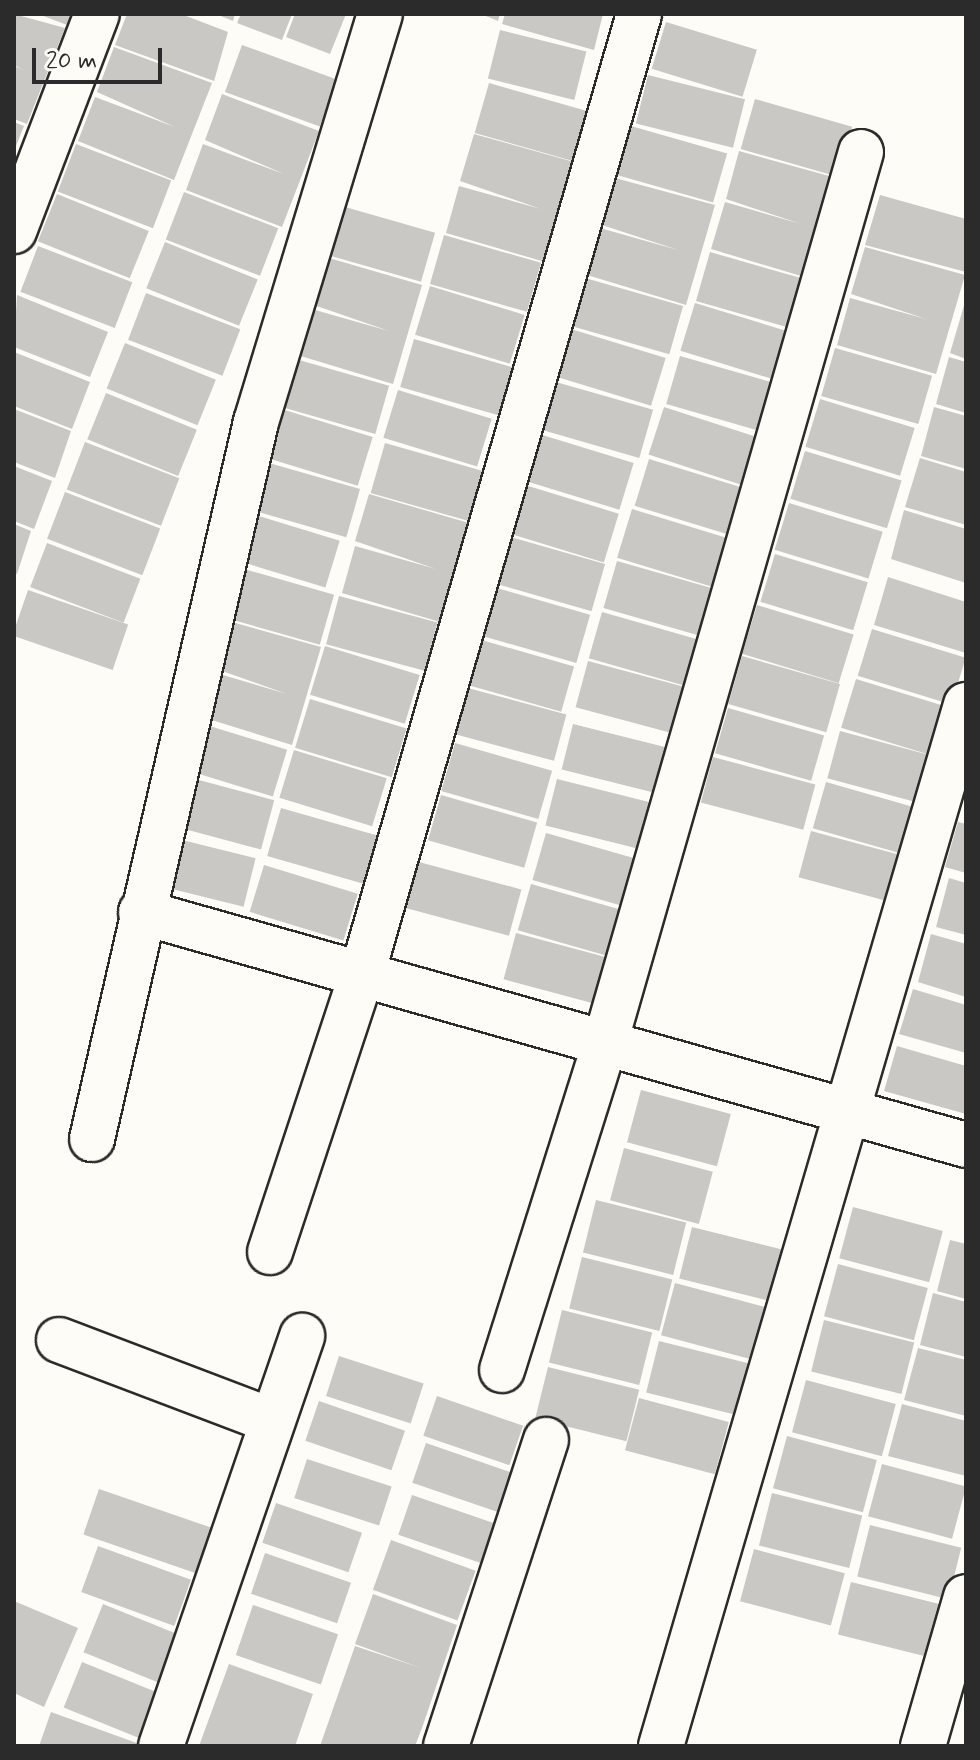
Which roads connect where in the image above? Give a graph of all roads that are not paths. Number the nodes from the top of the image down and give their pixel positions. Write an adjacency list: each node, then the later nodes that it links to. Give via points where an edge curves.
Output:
1 (97, 14): 5 (street)
2 (380, 14): 7 (street, via 256,422)
3 (639, 14): 8 (street)
4 (861, 152): 9 (street)
5 (14, 231)
6 (966, 705): 10 (street)
7 (141, 912): 8 (street); 11 (street)
8 (362, 974): 9 (street); 13 (street)
9 (605, 1043): 10 (street); 16 (street)
10 (847, 1111): 12 (street); 22 (street)
11 (92, 1139)
12 (966, 1145)
13 (270, 1252)
14 (302, 1336): 17 (street)
15 (59, 1340): 17 (street)
16 (502, 1370)
17 (272, 1421): 20 (street)
18 (546, 1440): 21 (street)
19 (966, 1597): 23 (street)
20 (161, 1746)
21 (446, 1746)
22 (661, 1746)
23 (923, 1746)

